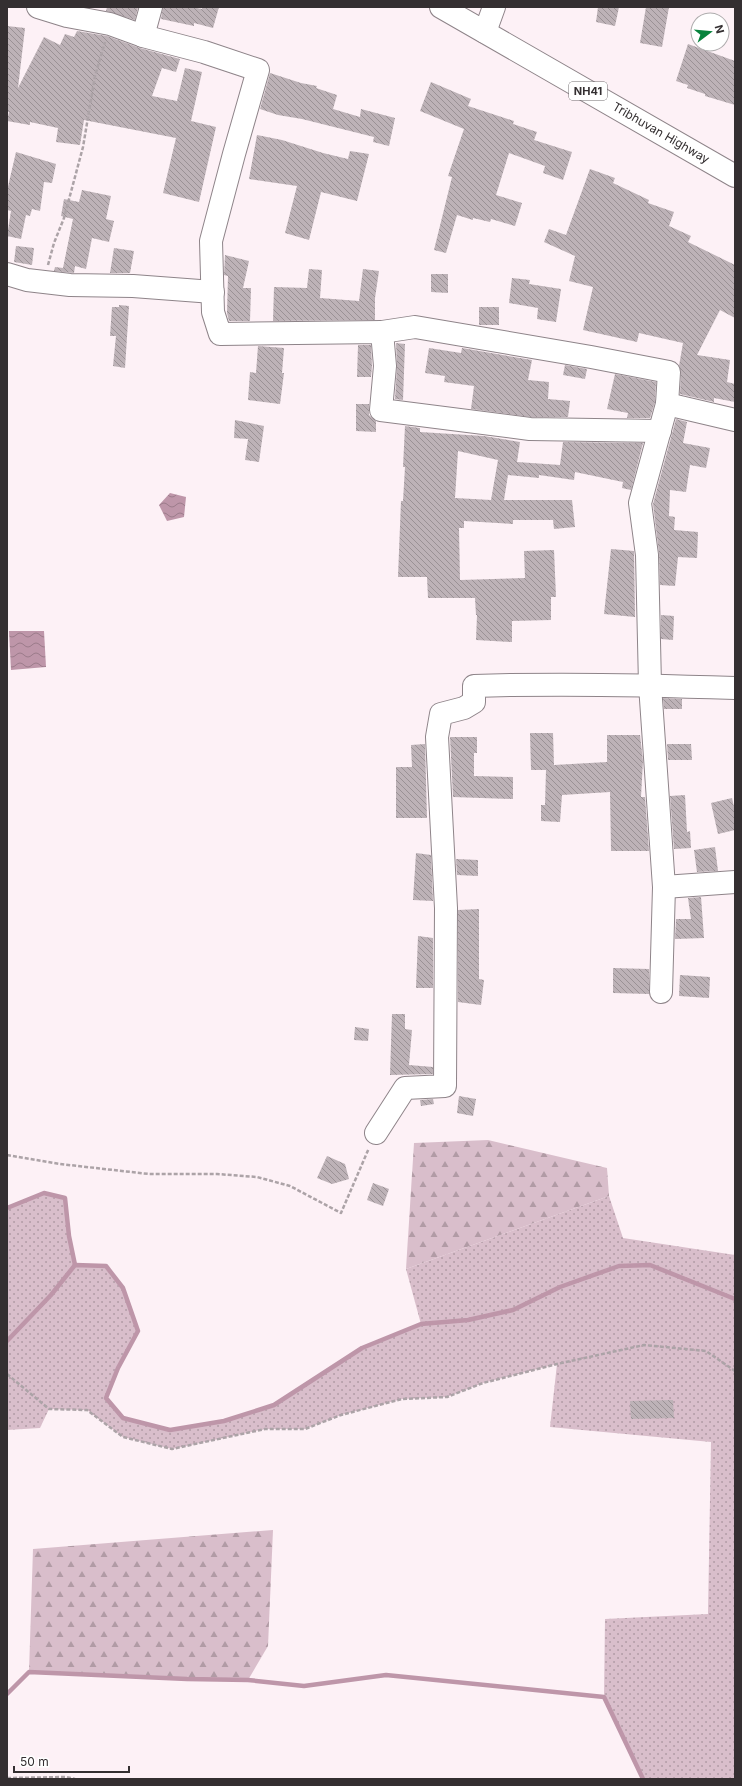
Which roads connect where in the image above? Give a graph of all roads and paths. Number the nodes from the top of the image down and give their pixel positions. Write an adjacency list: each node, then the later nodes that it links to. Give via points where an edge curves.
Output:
1 (38, 7): 5 (main road, via 67,16)
2 (151, 7): 7 (main road)
3 (440, 7): 6 (main road, Tribhuvan Highway / NH41)
4 (494, 7): 6 (main road)
5 (110, 24): 7 (main road); 10 (path, via 95,76 83,147)
6 (485, 32): 8 (main road, Tribhuvan Highway / NH41)
7 (143, 36): 11 (main road, via 258,70 212,241)
8 (735, 176)
9 (7, 274): 10 (main road)
10 (43, 282): 11 (main road)
11 (212, 292): 12 (main road, via 212,312 220,334)
12 (382, 332): 13 (main road, via 415,327 669,372); 15 (main road, via 385,366 380,410 530,430)
13 (667, 404): 14 (main road); 15 (main road)
14 (735, 420)
15 (660, 431): 16 (main road, via 640,504 647,555)
16 (650, 685): 17 (main road); 19 (main road); 21 (main road, via 474,686 474,702 464,708 441,714 437,737 446,908 445,1086 405,1088)
17 (735, 688)
18 (735, 882): 19 (main road)
19 (664, 887): 20 (main road)
20 (661, 992)
21 (376, 1133): 22 (path, via 341,1214 290,1186 258,1177 149,1174)
22 (7, 1155)
23 (735, 1371): 24 (path, via 706,1351 644,1345 483,1383 447,1397 402,1399 340,1414 305,1429 265,1430 172,1449 123,1437 88,1410 49,1409)
24 (7, 1374)
25 (7, 1778): 26 (path)
26 (75, 1779)

